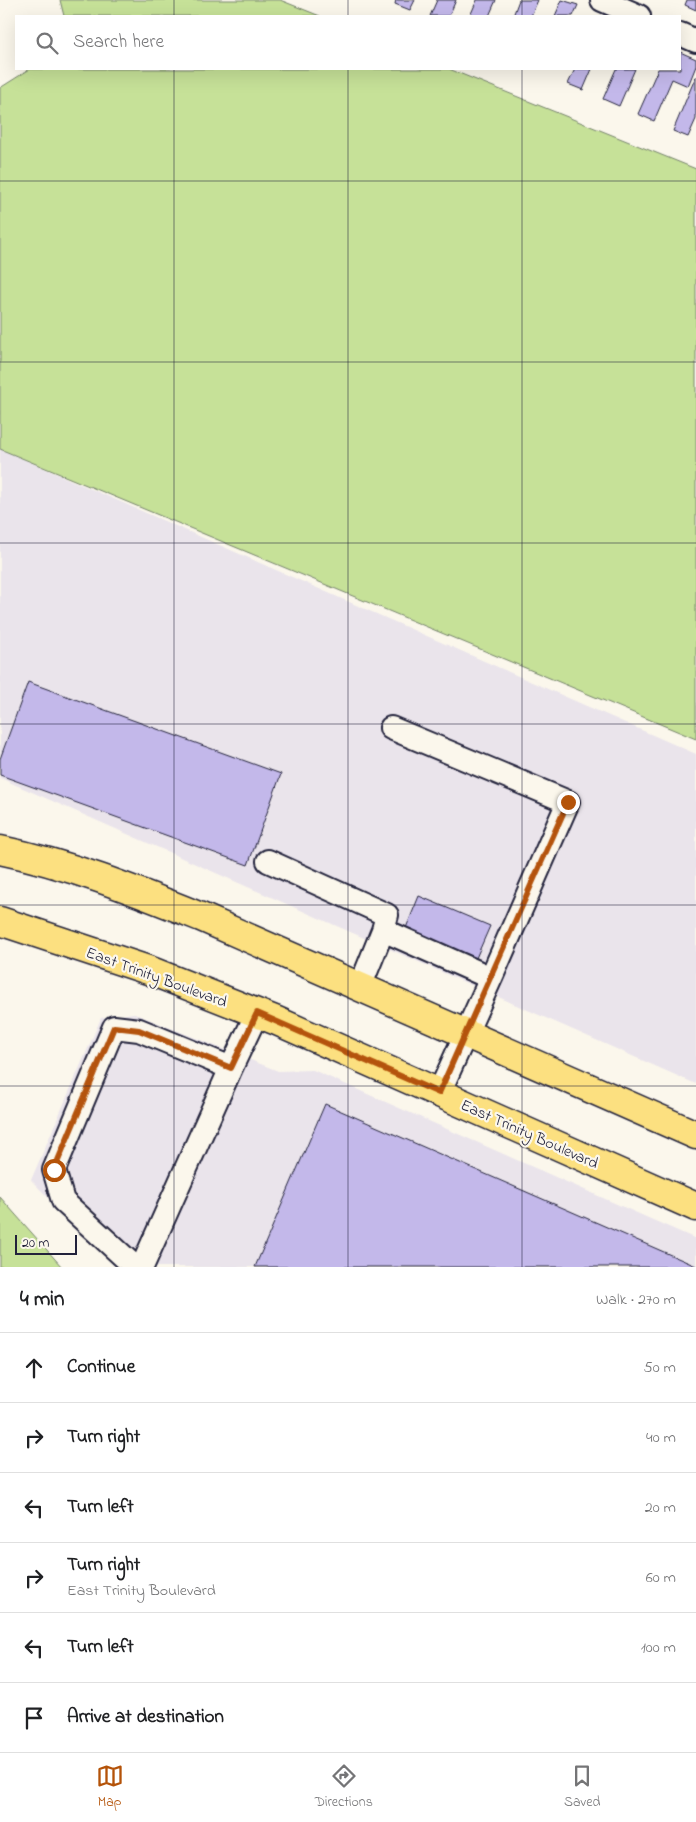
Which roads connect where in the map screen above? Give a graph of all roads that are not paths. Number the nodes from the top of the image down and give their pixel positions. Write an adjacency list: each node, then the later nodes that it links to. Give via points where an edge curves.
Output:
1 (602, 0): 2 (street)
2 (637, 15)
3 (681, 34): 4 (street)
4 (696, 41)
5 (391, 728): 10 (street, via 568,802)
6 (0, 850): 11 (main road, via 137,891)
7 (268, 861): 9 (street, via 387,915)
8 (0, 921): 12 (main road, East Trinity Boulevard, via 151,971)
9 (383, 930): 10 (street); 11 (street)
10 (491, 978): 13 (street)
11 (360, 987): 13 (main road)
12 (257, 1013): 14 (street); 15 (main road, East Trinity Boulevard)
13 (466, 1034): 15 (street); 16 (main road)
14 (231, 1068): 18 (street, via 139,1030 114,1027 54,1170 63,1201); 19 (street)
15 (439, 1093): 17 (main road, East Trinity Boulevard)
16 (696, 1135)
17 (696, 1207)
18 (135, 1267)
19 (142, 1267)

